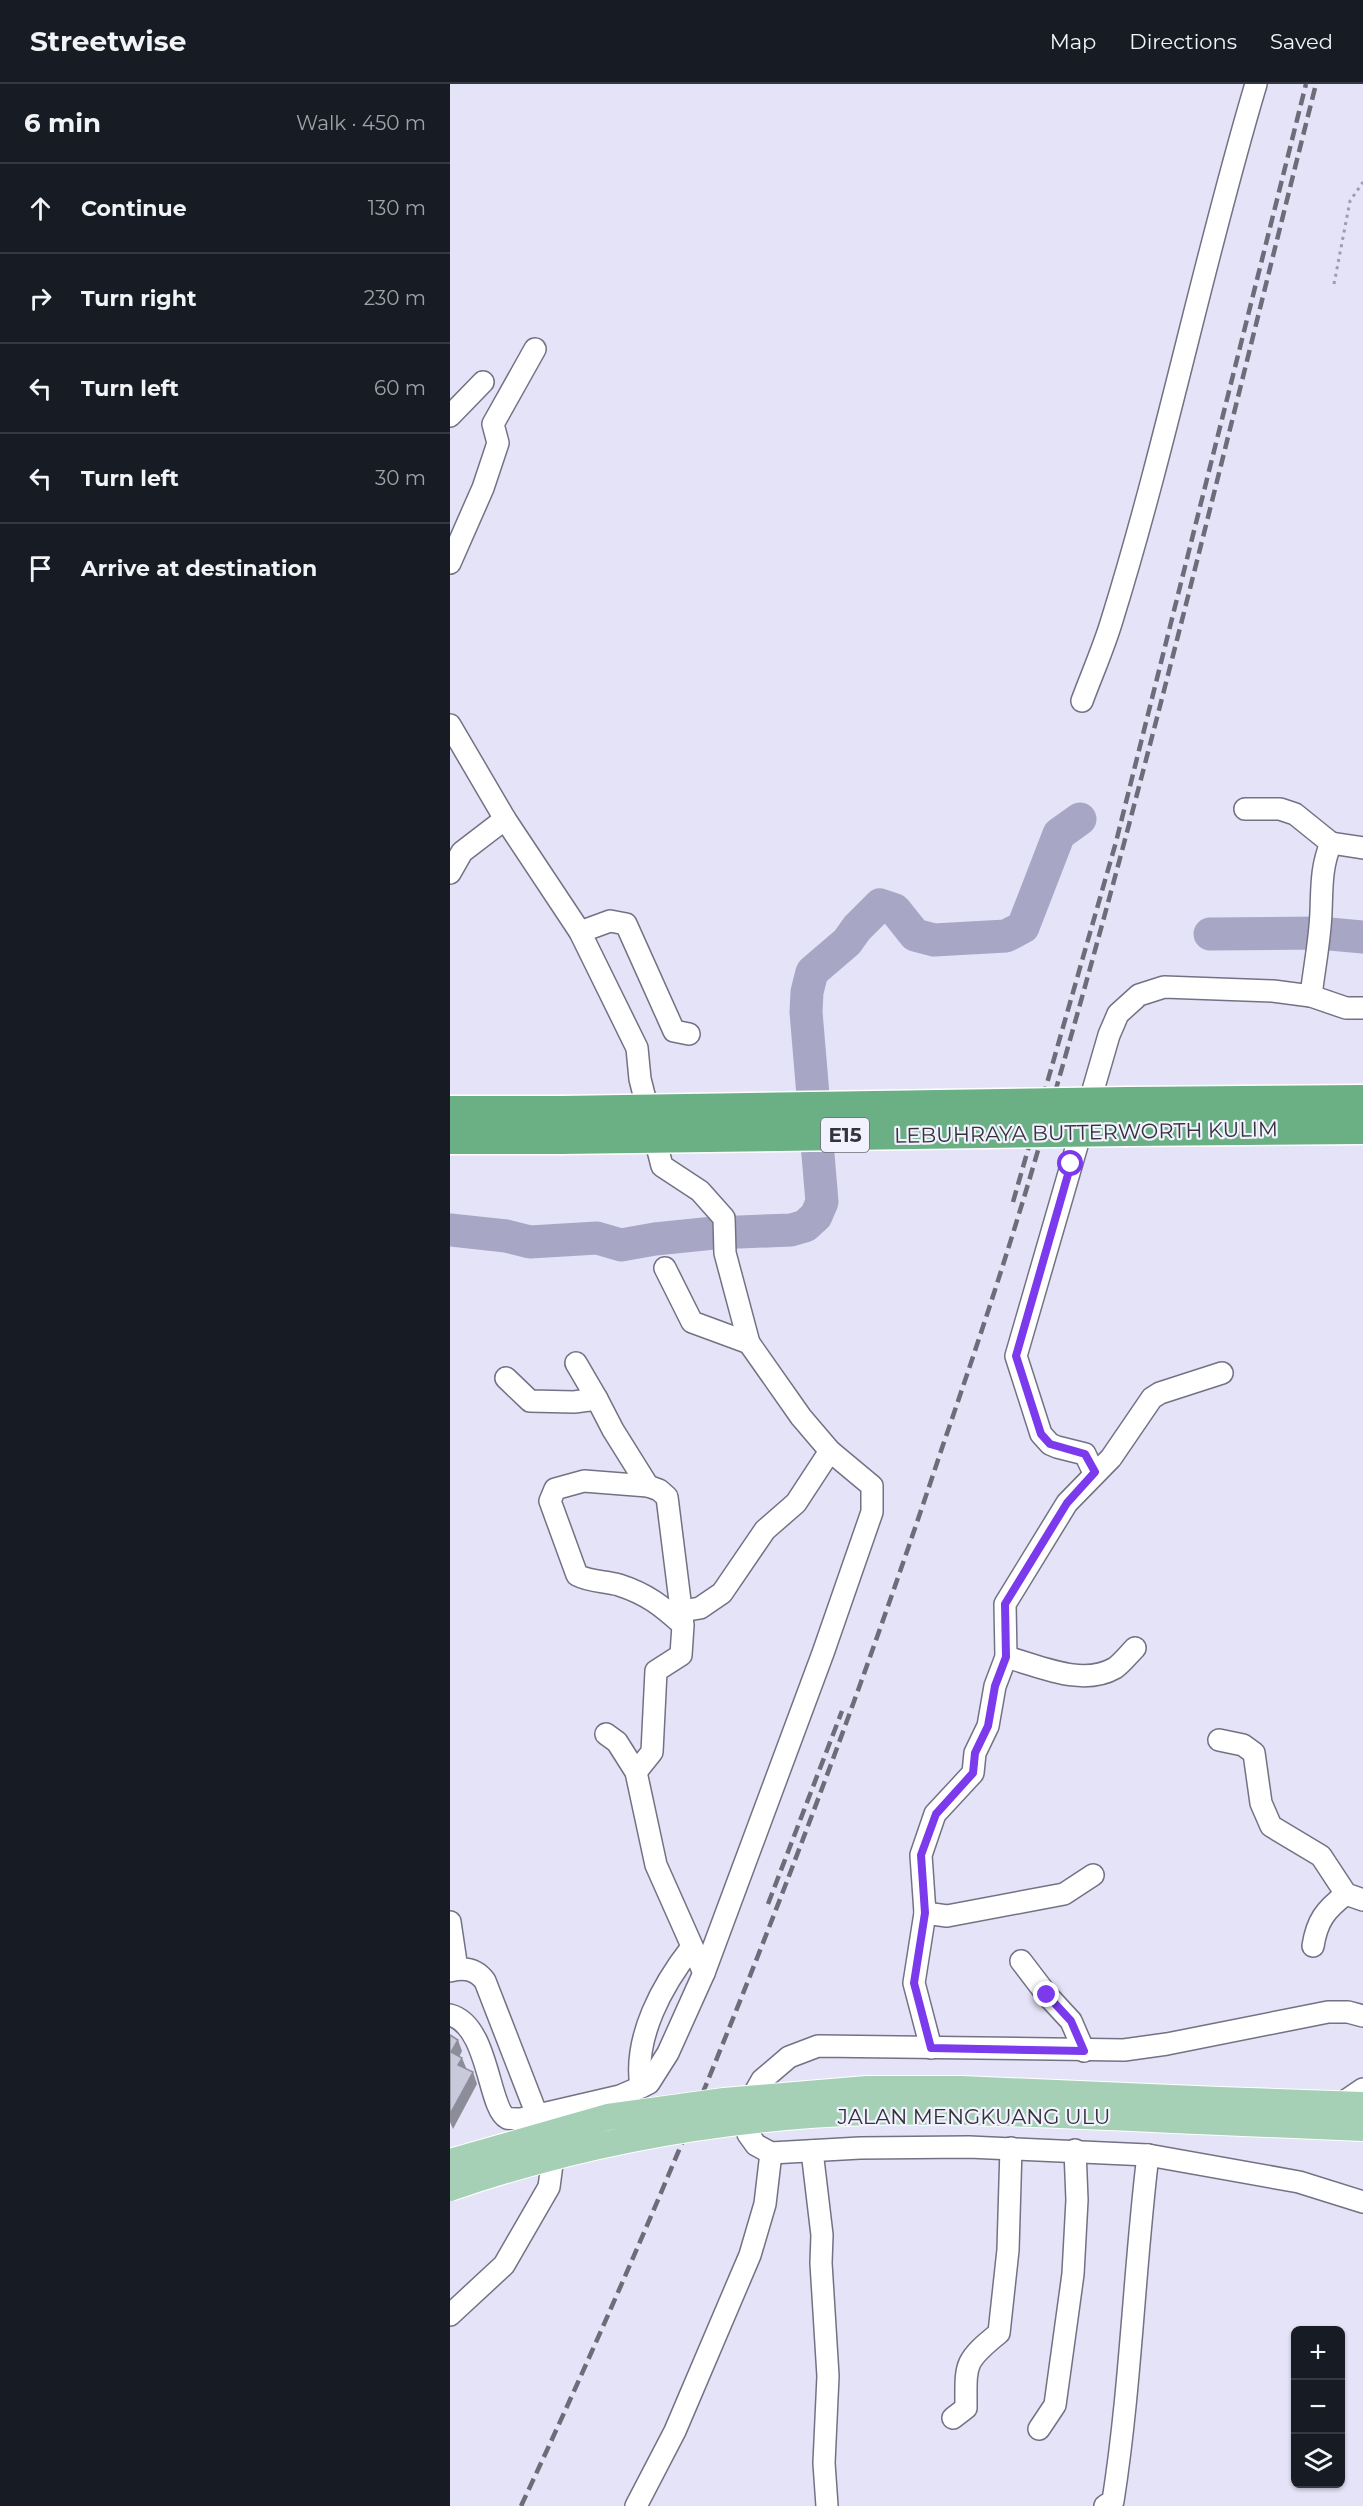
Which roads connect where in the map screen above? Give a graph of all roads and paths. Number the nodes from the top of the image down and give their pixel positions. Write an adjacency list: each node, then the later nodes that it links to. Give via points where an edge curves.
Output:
1 (1256, 84): 8 (street, via 1112,621)
2 (1363, 182): 3 (path, via 1350,201)
3 (1334, 284)
4 (535, 349): 7 (street, via 493,424 498,443)
5 (483, 382): 6 (street)
6 (450, 416)
7 (450, 563)
8 (1082, 701)
9 (450, 725): 11 (street)
10 (1245, 809): 12 (street, via 1280,809 1295,814)
11 (505, 819): 14 (street, via 462,852); 15 (street)
12 (1331, 843): 13 (street); 16 (street, via 1324,859)
13 (1363, 848)
14 (450, 873)
15 (580, 932): 18 (street, via 610,921 626,924 674,1031); 26 (street, via 637,1048 640,1079 663,1166 700,1191 724,1218 725,1253)
16 (1311, 996): 17 (street, via 1346,1008); 32 (street, via 1164,987 1139,995 1113,1024 1016,1356 1041,1434 1050,1444 1085,1454)
17 (1363, 1008)
18 (689, 1034)
19 (1363, 1100): 21 (highway, LEBUHRAYA BUTTERWORTH KULIM / E15)
20 (450, 1111): 22 (highway, LEBUHRAYA BUTTERWORTH KULIM / E15)
21 (1128, 1117): 22 (highway, LEBUHRAYA BUTTERWORTH KULIM / E15, bridge); 23 (highway, LEBUHRAYA BUTTERWORTH KULIM / E15)
22 (561, 1125): 24 (highway, LEBUHRAYA BUTTERWORTH KULIM / E15)
23 (1363, 1129)
24 (450, 1139)
25 (665, 1268): 26 (street, via 692,1322)
26 (749, 1343): 31 (street)
27 (576, 1363): 30 (street)
28 (1222, 1373): 32 (street, via 1152,1398 1111,1458)
29 (506, 1378): 30 (street, via 530,1401)
30 (597, 1399): 33 (street)
31 (830, 1451): 34 (street, via 796,1503 765,1530 722,1593); 48 (street, via 872,1486 872,1512)
32 (1095, 1472): 36 (street, via 1067,1503 1005,1604)
33 (648, 1486): 34 (street, via 667,1497); 34 (street, via 584,1481 555,1488 550,1501 577,1575 647,1596)
34 (682, 1618): 39 (street, via 681,1654 656,1671 652,1752)
35 (1135, 1648): 36 (street, via 1116,1667 1082,1677)
36 (1006, 1657): 42 (street, via 995,1686 988,1726 975,1753 973,1773 936,1814 921,1855)
37 (606, 1734): 39 (street, via 617,1742)
38 (1219, 1740): 41 (street, via 1243,1745 1254,1753 1261,1803 1271,1826 1321,1856)
39 (636, 1772): 45 (street, via 656,1864)
40 (1093, 1875): 42 (street, via 1064,1894 947,1916)
41 (1354, 1897): 44 (street, via 1333,1904 1317,1924)
42 (925, 1913): 51 (street, via 914,1983)
43 (450, 1922): 47 (street)
44 (1313, 1946)
45 (692, 1947): 48 (street); 53 (street, via 673,1972 649,2022 638,2068)
46 (1021, 1961): 52 (street, via 1071,2021)
47 (454, 1970): 57 (street, via 470,1969 485,1981)
48 (704, 1973): 53 (street, via 668,2053 649,2083)
49 (450, 2015): 57 (street, via 470,2032 482,2052 499,2110 507,2118)
50 (1363, 2016): 52 (street, via 1328,2012 1167,2044)
51 (931, 2048): 52 (street); 62 (street, via 818,2046 789,2057 762,2080 745,2109 748,2134 756,2145)
52 (1084, 2051)
53 (641, 2086): 57 (street, via 620,2096)
54 (1363, 2089): 55 (street)
55 (1352, 2104): 56 (main road, JALAN MENGKUANG ULU)
56 (1220, 2111): 58 (main road, JALAN MENGKUANG ULU); 64 (main road, JALAN MENGKUANG ULU, bridge, via 962,2089 867,2089 724,2101 608,2117); 65 (main road, JALAN MENGKUANG ULU, bridge, via 867,2112 734,2123 633,2139 507,2168)
57 (537, 2115): 67 (street, via 552,2164 549,2187 504,2265)
58 (1363, 2128)
59 (1011, 2148): 60 (street); 61 (street); 68 (street, via 1008,2250 999,2333 966,2366 966,2408)
60 (1075, 2150): 63 (street); 69 (street, via 1073,2274 1055,2405)
61 (812, 2151): 62 (street); 70 (street, via 822,2235 828,2376 824,2463)
62 (771, 2153): 71 (street, via 765,2204 750,2255 675,2431)
63 (1148, 2155): 66 (street, via 1299,2182); 72 (street, via 1124,2432 1113,2500)
64 (450, 2162)
65 (450, 2188)
66 (1363, 2202)
67 (450, 2315)
68 (953, 2418)
69 (1039, 2429)
70 (832, 2505)
71 (636, 2506)
72 (1105, 2506)

